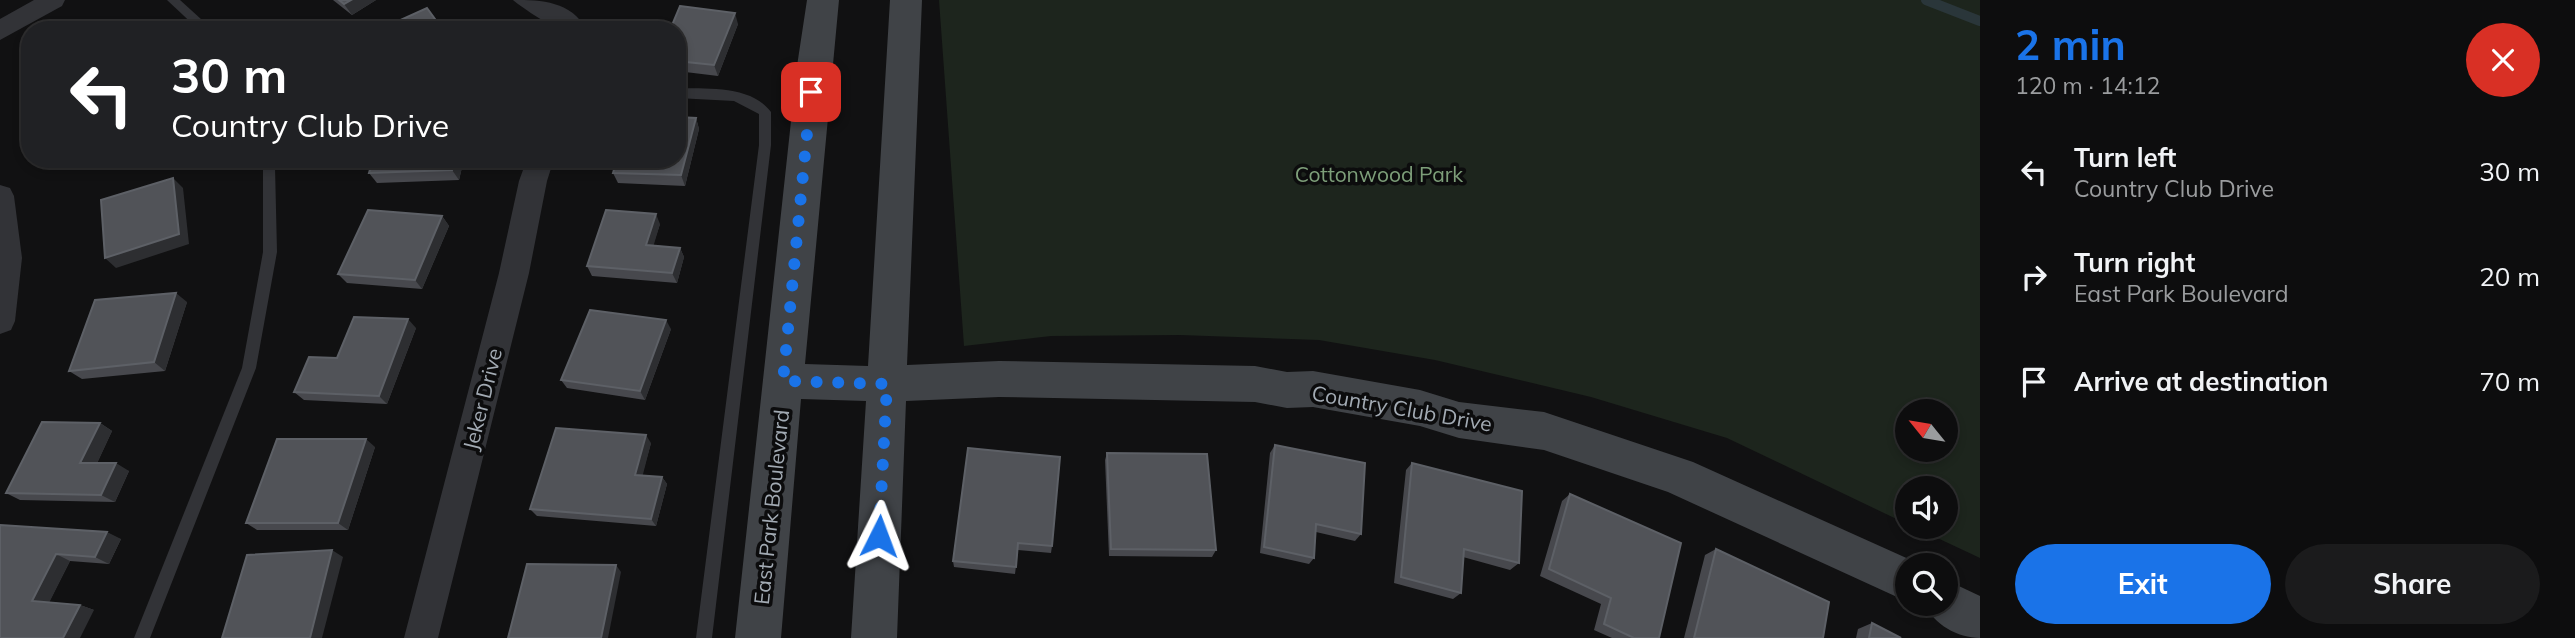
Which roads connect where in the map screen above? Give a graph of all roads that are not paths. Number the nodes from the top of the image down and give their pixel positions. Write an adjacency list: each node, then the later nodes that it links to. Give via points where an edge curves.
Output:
1 (53, 0): 8 (street)
2 (173, 0): 6 (lane)
3 (525, 0): 7 (street)
4 (823, 0): 14 (main road, East Park Boulevard)
5 (906, 0): 15 (main road)
6 (196, 21)
7 (564, 21)
8 (0, 31)
9 (686, 93): 21 (lane, via 750,100 765,112 765,145)
10 (269, 168): 19 (lane, via 270,251 249,368)
11 (538, 168): 20 (street, Jeker Drive)
12 (0, 196): 13 (street, via 8,237)
13 (0, 321)
14 (783, 381): 15 (main road, Country Club Drive); 22 (main road, East Park Boulevard)
15 (887, 384): 16 (main road, Country Club Drive, via 999,379 1255,384 1312,389 1420,408 1459,420 1544,431 1678,476); 23 (main road)
16 (1895, 575)
17 (1958, 609): 18 (main road)
18 (1980, 621)
19 (142, 638)
20 (421, 638)
21 (704, 638)
22 (758, 638)
23 (874, 638)

